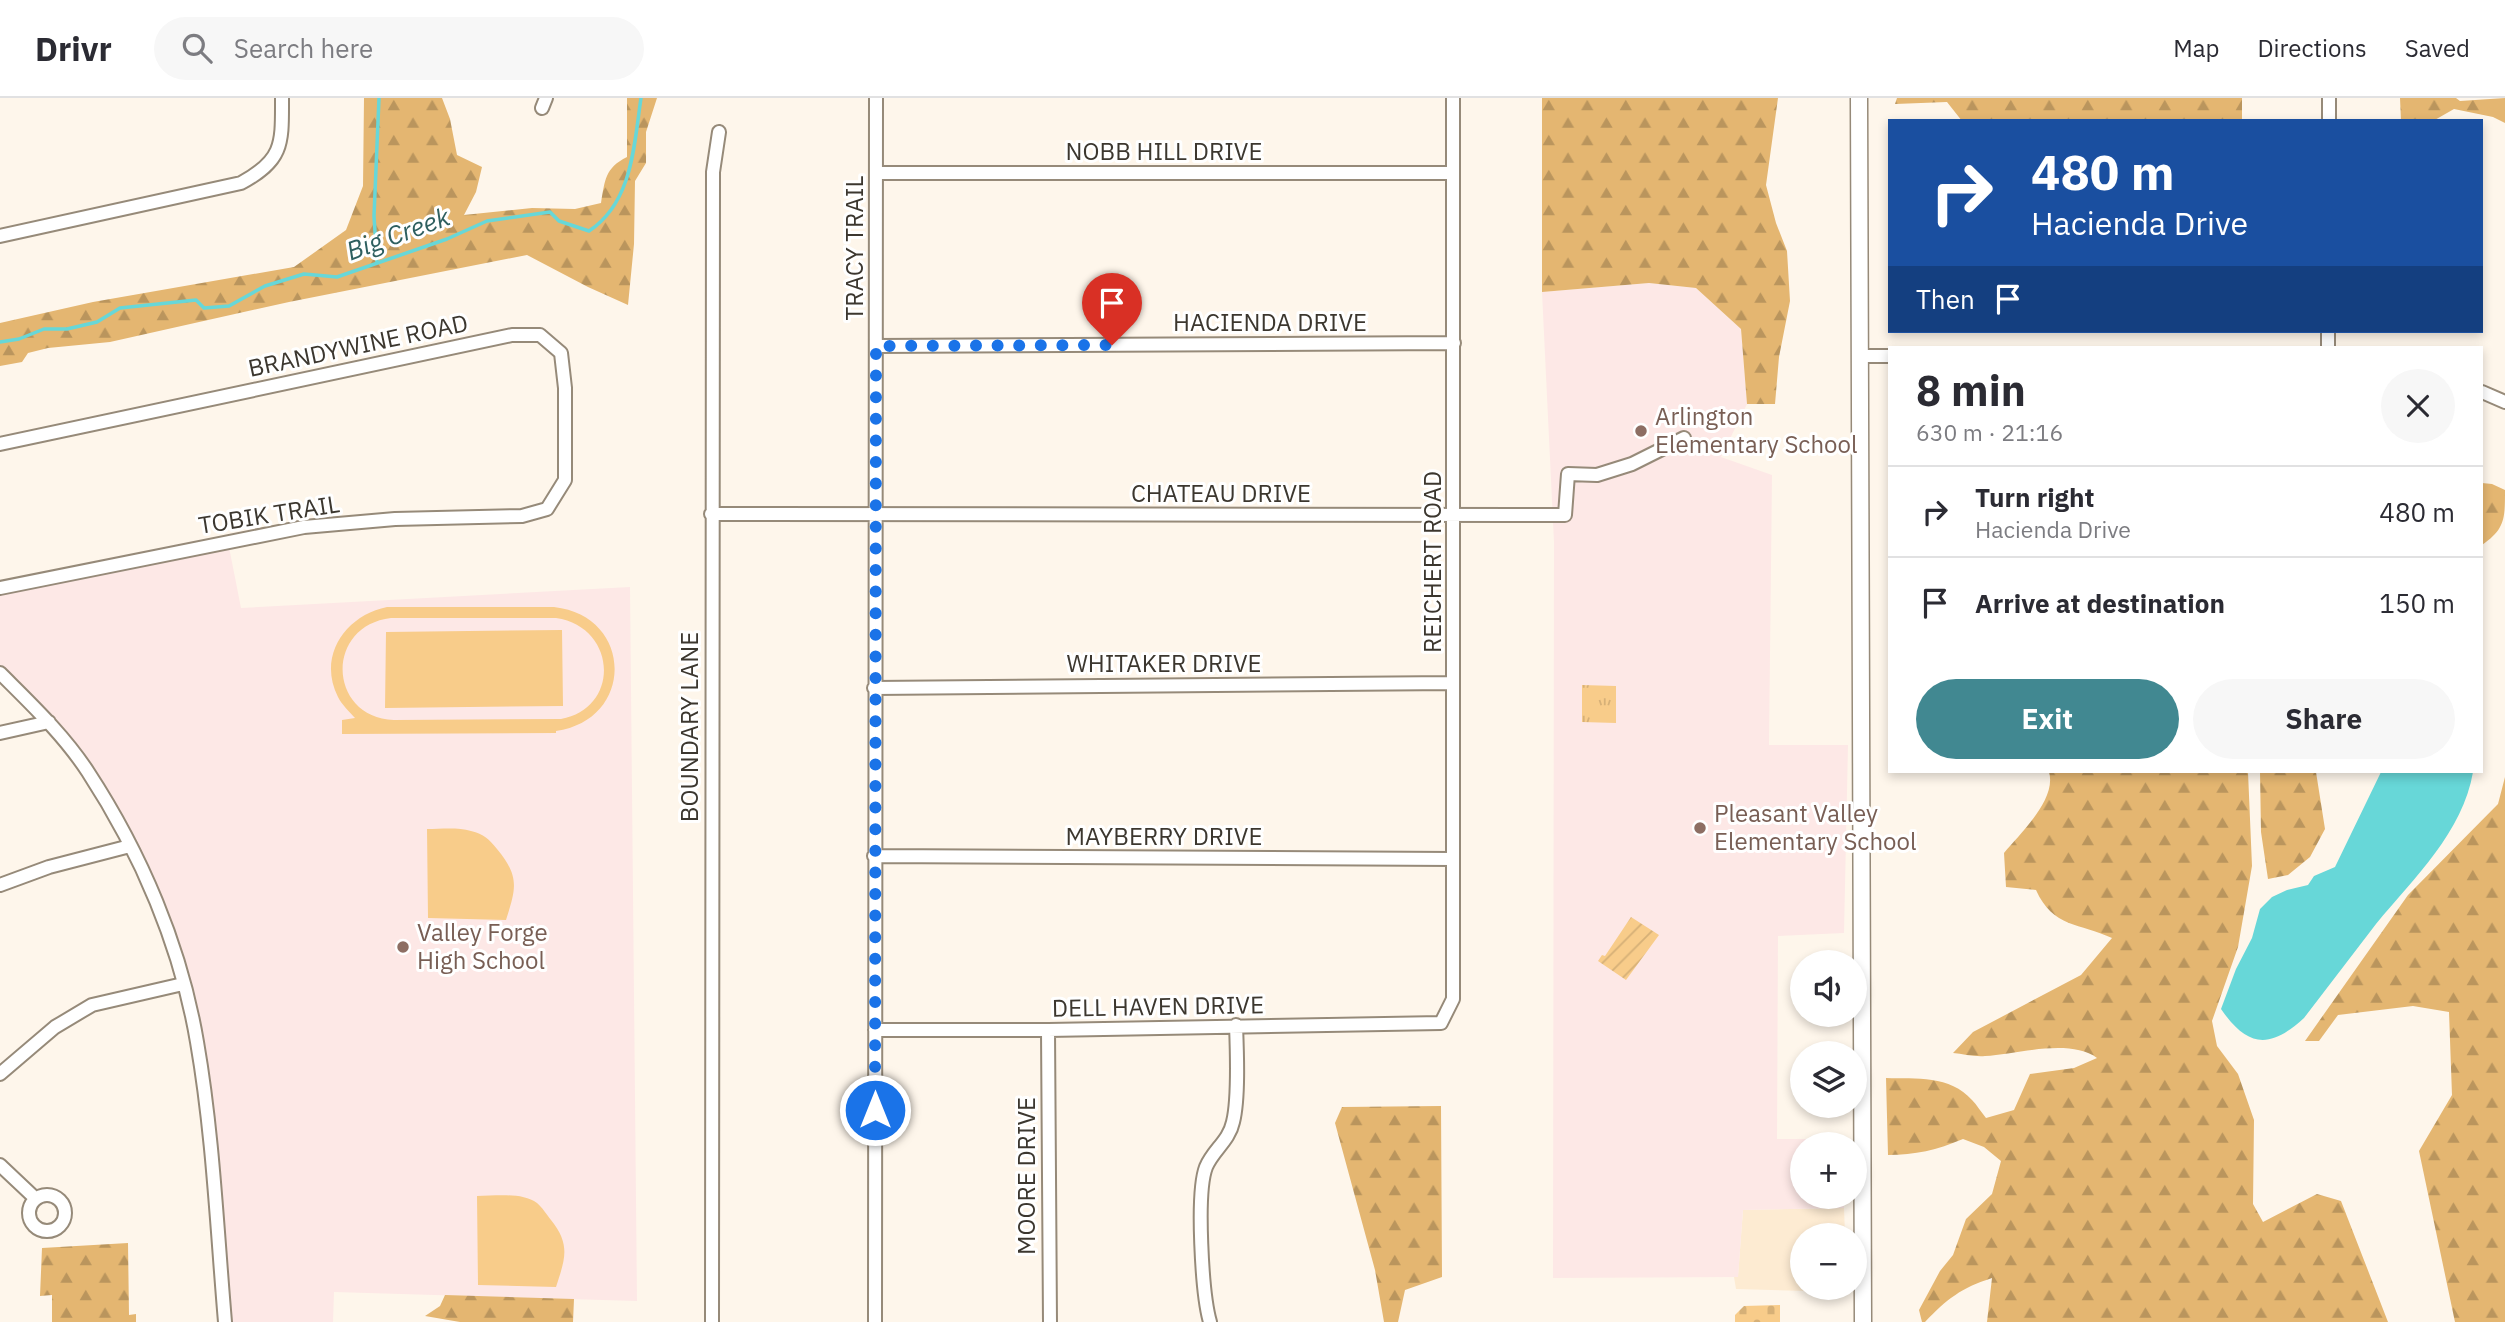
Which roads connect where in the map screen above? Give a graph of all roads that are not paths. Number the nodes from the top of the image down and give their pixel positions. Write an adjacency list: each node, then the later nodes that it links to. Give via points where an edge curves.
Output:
1 (282, 98): 10 (street, via 277,152 263,171 241,183)
2 (876, 98): 8 (street, TRACY TRAIL)
3 (1453, 98): 9 (street, REICHERT ROAD)
4 (1859, 98): 13 (main road)
5 (2329, 98): 6 (street)
6 (2329, 119)
7 (719, 132): 20 (street, BOUNDARY LANE, via 713,173)
8 (876, 173): 9 (street, NOBB HILL DRIVE); 12 (street, TRACY TRAIL)
9 (1453, 173): 11 (street, REICHERT ROAD)
10 (0, 236)
11 (1454, 343): 12 (street, HACIENDA DRIVE); 22 (street, REICHERT ROAD)
12 (876, 346): 21 (street, TRACY TRAIL)
13 (1860, 356): 14 (street); 46 (main road)
14 (1888, 356)
15 (2483, 392): 16 (street)
16 (2505, 402)
17 (1684, 438): 22 (street, CHATEAU DRIVE, via 1632,464 1597,475 1568,474 1565,515)
18 (0, 444): 19 (street, BRANDYWINE ROAD, via 512,335 540,335 561,353 565,388 565,481)
19 (547, 509): 23 (street, TOBIK TRAIL, via 522,516 304,527)
20 (711, 514): 21 (street, CHATEAU DRIVE); 42 (street, BOUNDARY LANE)
21 (876, 514): 22 (street, CHATEAU DRIVE); 26 (street, TRACY TRAIL)
22 (1454, 515): 25 (street, REICHERT ROAD)
23 (0, 589)
24 (0, 673): 27 (street)
25 (1453, 683): 26 (street, WHITAKER DRIVE); 31 (street, REICHERT ROAD)
26 (874, 688): 30 (street, TRACY TRAIL)
27 (49, 722): 28 (street); 29 (street, via 88,771)
28 (0, 733)
29 (130, 846): 32 (street); 33 (street, via 161,910)
30 (874, 856): 31 (street, MAYBERRY DRIVE); 36 (street, TRACY TRAIL)
31 (1453, 859): 34 (street, REICHERT ROAD, via 1453,999)
32 (0, 885)
33 (183, 984): 38 (street, via 92,1005 55,1027); 41 (street, via 197,1041)
34 (1441, 1023): 35 (street, DELL HAVEN DRIVE)
35 (1236, 1026): 37 (street, DELL HAVEN DRIVE); 45 (street, via 1234,1119 1226,1140 1210,1159 1202,1184 1203,1289)
36 (875, 1030): 37 (street, DELL HAVEN DRIVE); 43 (street, TRACY TRAIL)
37 (1048, 1030): 44 (street, MOORE DRIVE)
38 (0, 1074)
39 (0, 1165): 40 (street)
40 (36, 1199)
41 (225, 1322)
42 (712, 1322)
43 (875, 1322)
44 (1051, 1322)
45 (1210, 1322)
46 (1863, 1322)

